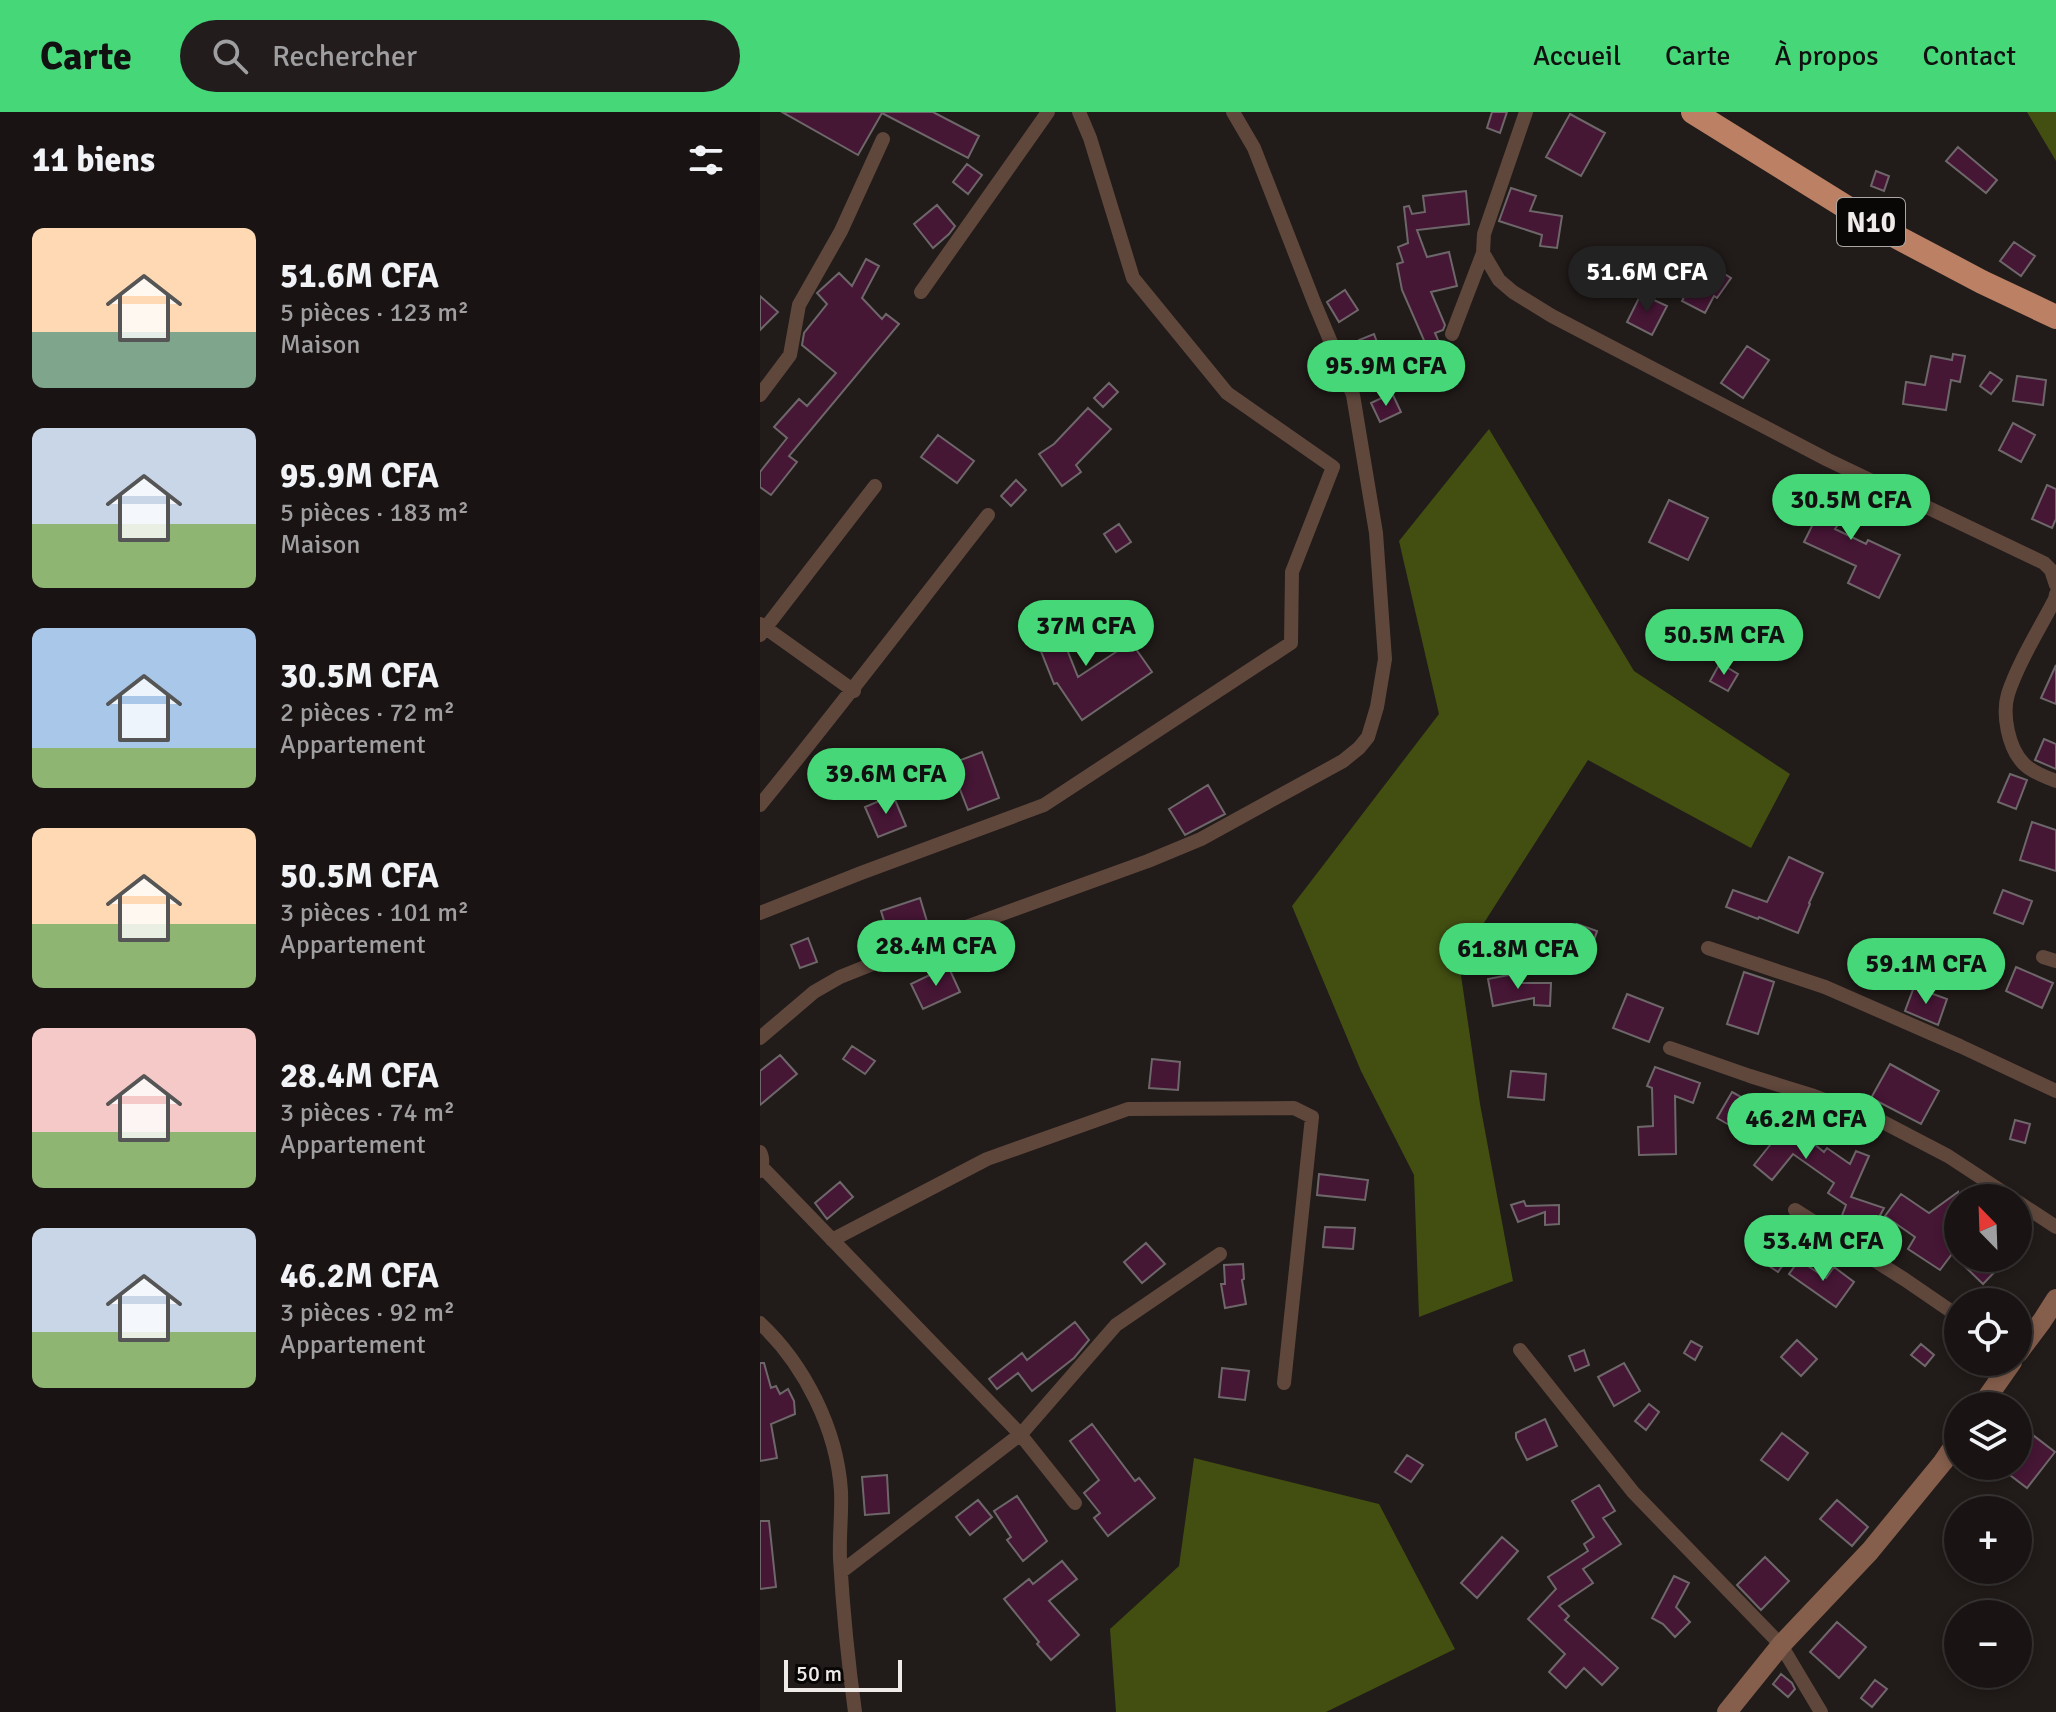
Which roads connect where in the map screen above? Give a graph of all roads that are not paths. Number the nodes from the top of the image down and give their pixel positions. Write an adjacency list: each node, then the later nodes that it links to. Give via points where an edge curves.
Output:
1 (1048, 112): 8 (street)
2 (1079, 112): 20 (street, via 1133,278 1227,393 1333,467 1292,572 1291,643 1044,805)
3 (1233, 112): 22 (street, via 1254,148 1353,395 1376,533 1385,659 1368,737 1343,761 1201,839 840,977)
4 (1526, 112): 7 (street, via 1484,234)
5 (1693, 112): 9 (highway, N10, via 1878,227)
6 (883, 139): 11 (street, via 841,231 799,305 790,355)
7 (1483, 253): 10 (street); 14 (street, via 1499,280 1552,316 1828,460 2044,563)
8 (921, 292)
9 (2056, 317)
10 (1452, 334)
11 (760, 395)
12 (875, 486): 16 (street)
13 (988, 515): 17 (street)
14 (2056, 585)
15 (2056, 594): 18 (street, via 2015,676 2006,718 2017,755)
16 (762, 629): 17 (street)
17 (853, 690): 19 (street)
18 (2056, 781)
19 (760, 805)
20 (760, 913)
21 (1708, 948): 24 (street, via 1825,987)
22 (760, 1038)
23 (1670, 1048): 26 (street, via 1881,1121)
24 (2056, 1091)
25 (761, 1163): 30 (street)
26 (1991, 1184)
27 (1795, 1210): 33 (street)
28 (2032, 1211): 29 (street)
29 (2056, 1227)
30 (832, 1240): 38 (street, via 987,1159 1128,1109 1294,1108 1312,1117); 39 (street)
31 (1220, 1254): 39 (street, via 1116,1325)
32 (2056, 1299): 35 (street)
33 (1944, 1306)
34 (760, 1323): 42 (street, via 806,1381 828,1431 841,1494)
35 (2049, 1323): 36 (street)
36 (2032, 1339)
37 (1520, 1350): 43 (street, via 1633,1492)
38 (1284, 1383)
39 (1020, 1434): 41 (street); 42 (street)
40 (1944, 1461): 43 (street, via 1870,1551)
41 (1075, 1503)
42 (841, 1572): 44 (street)
43 (1781, 1645): 45 (street); 46 (street)
44 (855, 1712)
45 (1727, 1712)
46 (1821, 1712)

